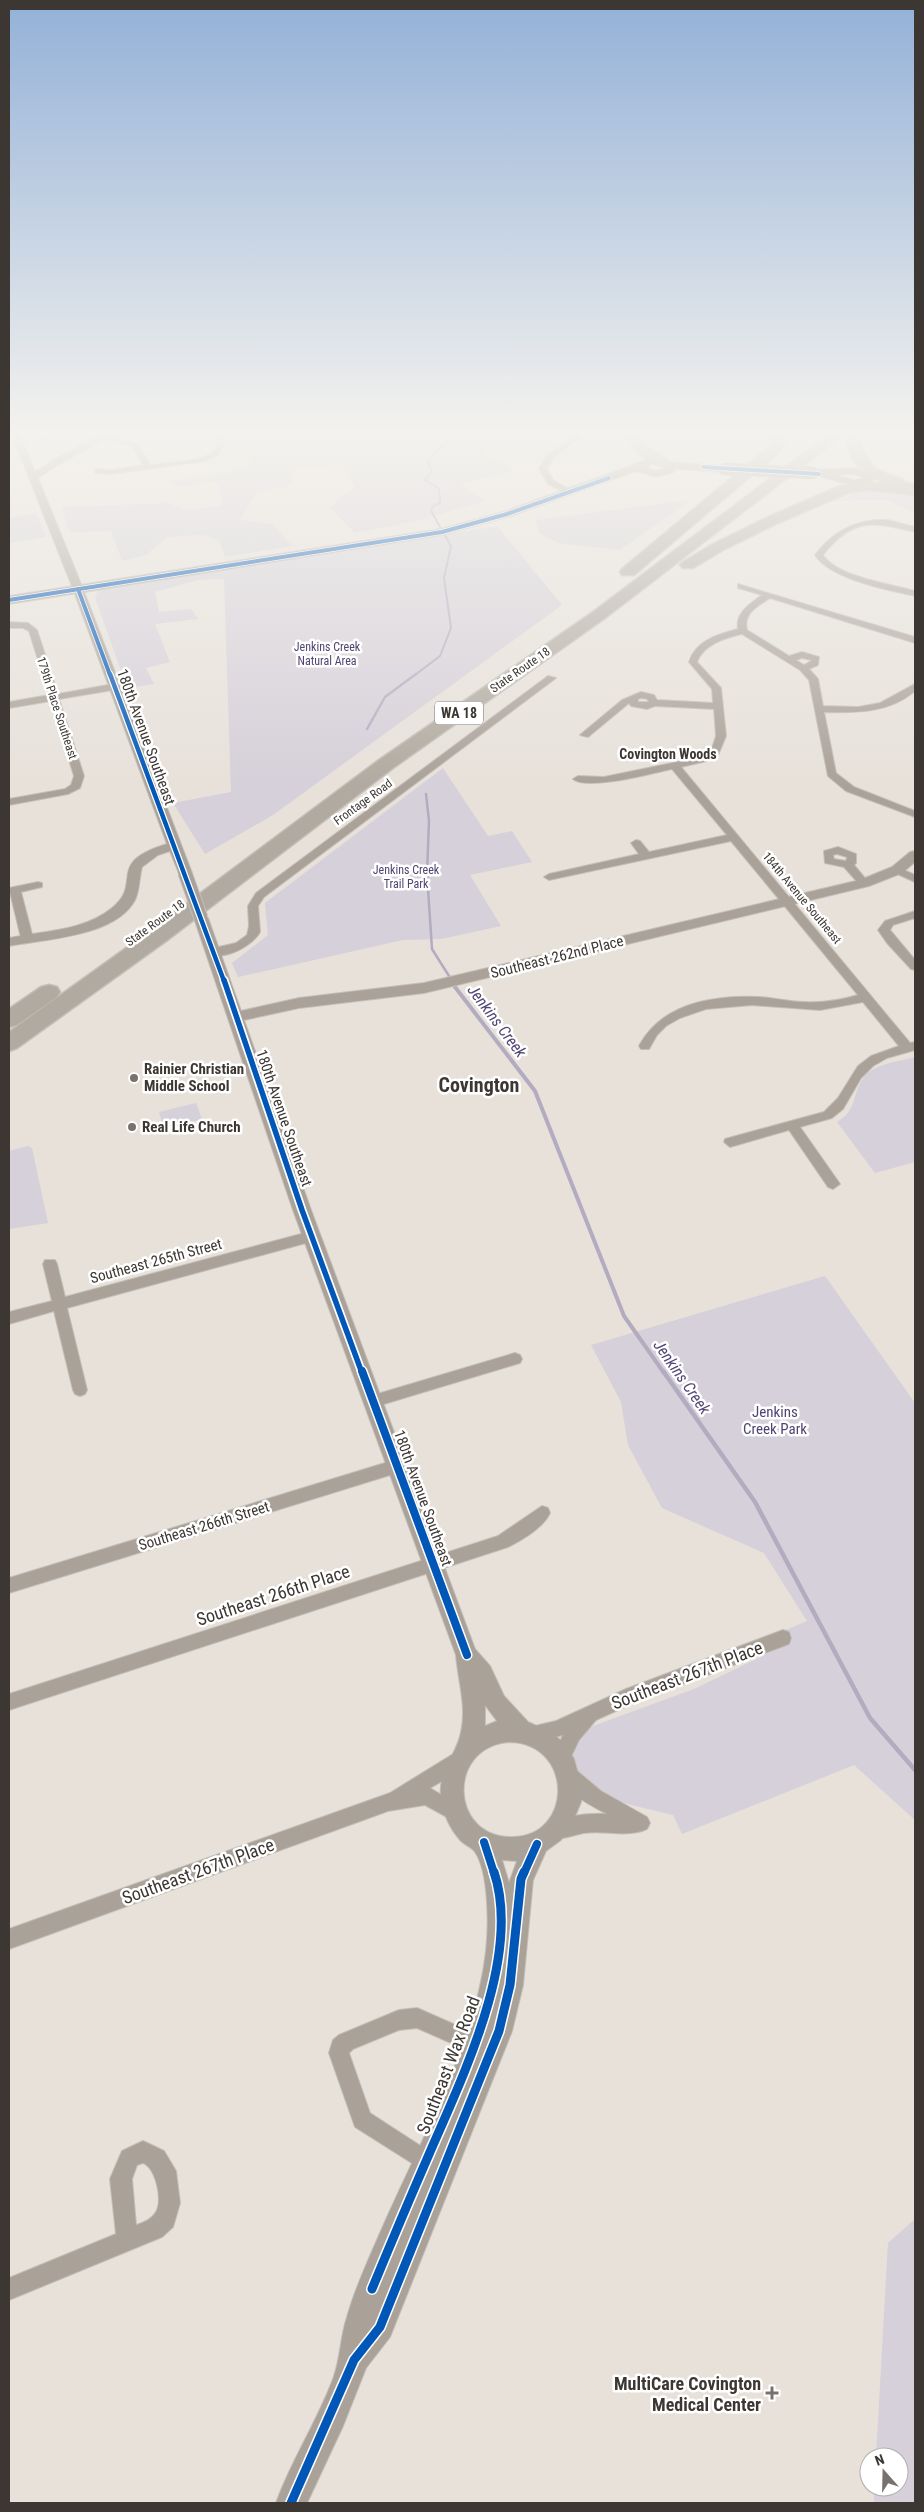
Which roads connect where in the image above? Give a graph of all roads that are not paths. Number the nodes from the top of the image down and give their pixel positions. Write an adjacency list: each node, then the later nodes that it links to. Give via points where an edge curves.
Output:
1 (63, 552): 9 (street, 180th Avenue Southeast)
2 (313, 552): 9 (main road)
3 (651, 552): 13 (highway)
4 (660, 552): 13 (highway, State Route 18 / WA 18)
5 (682, 552): 20 (highway, State Route 18 / WA 18)
6 (710, 552): 20 (highway)
7 (821, 552): 10 (street, via 819,555 824,564 838,571)
8 (741, 586): 11 (street)
9 (78, 589): 12 (main road); 21 (street, 180th Avenue Southeast)
10 (915, 594)
11 (768, 595): 15 (street, via 742,616); 16 (street, via 908,634)
12 (9, 600)
13 (585, 609): 29 (highway, State Route 18 / WA 18)
14 (9, 626): 23 (street, 179th Place Southeast, via 25,625 33,630)
15 (743, 631): 17 (street); 26 (street, via 716,637 694,656 696,667 716,688)
16 (915, 640)
17 (788, 659): 18 (street); 18 (street, via 802,655 816,659 815,663)
18 (802, 668): 27 (street, via 813,679)
19 (551, 678): 51 (street, Frontage Road, via 260,894 253,906 254,934 238,946)
20 (503, 682): 29 (highway, State Route 18 / WA 18)
21 (113, 687): 23 (street); 37 (street, 180th Avenue Southeast)
22 (915, 687): 24 (street)
23 (53, 697): 25 (street); 33 (street, 179th Place Southeast, via 79,776 76,786 68,791)
24 (911, 697): 27 (street, via 873,708)
25 (9, 705)
26 (717, 706): 28 (street, via 654,703 640,706 634,704 633,698); 31 (street, via 721,736 715,753)
27 (820, 709): 34 (street, via 831,774 850,789)
28 (585, 735)
29 (410, 743): 30 (highway, State Route 18 / WA 18)
30 (383, 762): 55 (highway, State Route 18 / WA 18); 56 (highway, State Route 18 / WA 18, via 158,936)
31 (675, 766): 32 (street, via 604,780); 35 (street, 184th Avenue Southeast)
32 (578, 779)
33 (9, 802)
34 (915, 814)
35 (734, 838): 39 (street); 47 (street, 184th Avenue Southeast)
36 (636, 843): 39 (street)
37 (174, 846): 49 (street, via 151,852 138,860 133,869 131,897 112,915 70,930); 51 (street, 180th Avenue Southeast, bridge)
38 (915, 855): 41 (street, Southeast 262nd Place)
39 (646, 856): 42 (street)
40 (848, 864): 44 (street)
41 (897, 870): 43 (street); 44 (street, Southeast 262nd Place)
42 (549, 877)
43 (915, 879)
44 (864, 883): 47 (street, Southeast 262nd Place)
45 (38, 885): 46 (street)
46 (12, 891): 49 (street)
47 (787, 901): 53 (street, 184th Avenue Southeast); 54 (street, Southeast 262nd Place, via 424,988 299,1003)
48 (915, 914): 52 (street, via 889,923 884,930)
49 (27, 938): 50 (street)
50 (9, 942)
51 (214, 952): 54 (street, 180th Avenue Southeast)
52 (915, 966)
53 (866, 997): 57 (street, via 828,1005 797,1006 753,1001 689,1011 660,1023 652,1030); 58 (street, 184th Avenue Southeast)
54 (236, 1017): 62 (street, 180th Avenue Southeast)
55 (9, 1020)
56 (9, 1043)
57 (645, 1046)
58 (912, 1047): 59 (street, via 880,1058 862,1069 840,1107 828,1115)
59 (793, 1126): 60 (street); 61 (street)
60 (730, 1142)
61 (833, 1184)
62 (312, 1236): 64 (street, Southeast 265th Street); 68 (street, 180th Avenue Southeast)
63 (50, 1264): 64 (street)
64 (60, 1304): 65 (street, Southeast 265th Street); 67 (street)
65 (9, 1318)
66 (515, 1359): 68 (street)
67 (80, 1390)
68 (374, 1401): 69 (street, 180th Avenue Southeast)
69 (398, 1466): 71 (street, 180th Avenue Southeast); 72 (street, Southeast 266th Street)
70 (542, 1514): 71 (street, Southeast 266th Place, via 502,1542)
71 (435, 1564): 74 (street, 180th Avenue Southeast); 75 (street, Southeast 266th Place)
72 (9, 1586)
73 (783, 1638): 76 (street, Southeast 267th Place, via 626,1697)
74 (468, 1655): 77 (street, 180th Avenue Southeast, via 482,1673 496,1704); 78 (street, 180th Avenue Southeast, via 468,1676 477,1717 475,1730)
75 (9, 1702)
76 (591, 1714): 77 (street, Southeast 267th Place, via 548,1732); 79 (street, Southeast 267th Place, via 573,1734)
77 (526, 1732): 78 (street, via 504,1731 487,1735); 79 (street, via 548,1744)
78 (464, 1753): 80 (street, Southeast 267th Place, via 446,1770); 81 (street, via 454,1774 452,1791)
79 (564, 1766): 82 (street, via 570,1787 569,1803 564,1817); 82 (street, via 588,1794 641,1823 618,1826 582,1824)
80 (388, 1802): 81 (street, Southeast 267th Place, via 427,1796); 84 (street, Southeast 267th Place)
81 (457, 1813): 83 (street, via 468,1830)
82 (546, 1837): 83 (street, via 510,1849); 89 (street, Southeast Wax Road, via 521,1879 510,1985 491,2054 380,2327)
83 (484, 1842): 85 (street, Southeast Wax Road, via 495,1868 500,1912 494,1978)
84 (9, 1939)
85 (476, 2044): 86 (street, Southeast Wax Road); 86 (street, via 417,2018 399,2020 340,2047 339,2053 362,2120)
86 (426, 2160): 89 (street, Southeast Wax Road, via 361,2315)
87 (127, 2240): 88 (street)
88 (9, 2289)
89 (354, 2360): 90 (street, Southeast Wax Road)
90 (291, 2503)

